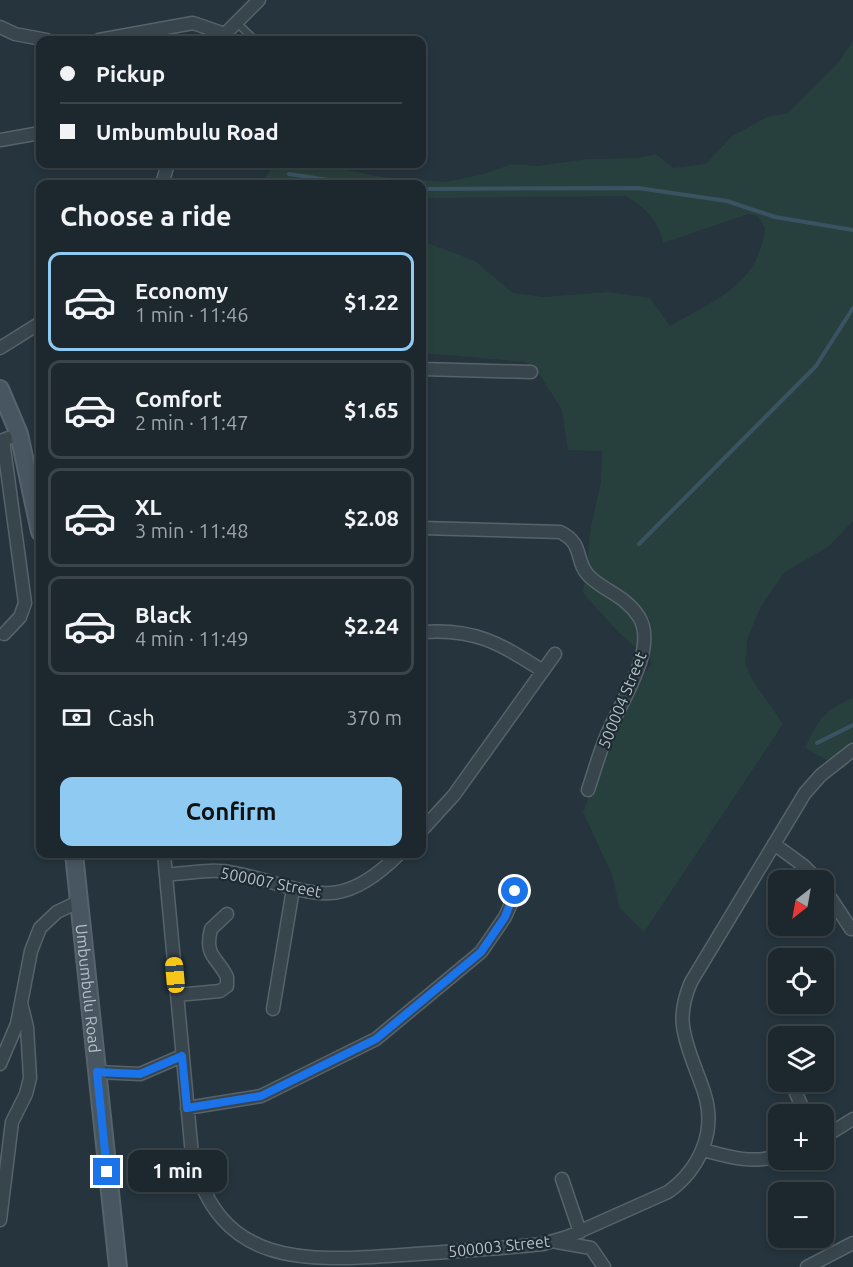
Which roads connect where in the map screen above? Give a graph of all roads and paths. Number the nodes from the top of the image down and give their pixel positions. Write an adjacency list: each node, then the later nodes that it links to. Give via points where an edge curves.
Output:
1 (259, 0): 2 (street)
2 (236, 21): 6 (street); 7 (lane)
3 (0, 27): 8 (street)
4 (120, 36): 5 (street, via 193,22)
5 (220, 36)
6 (223, 36)
7 (251, 36)
8 (36, 38)
9 (36, 134): 10 (street)
10 (0, 140)
11 (36, 326): 12 (street)
12 (0, 348)
13 (426, 369): 14 (street)
14 (531, 372)
15 (0, 389): 16 (main road)
16 (7, 437): 17 (main road); 20 (street, via 25,603 20,617)
17 (36, 520)
18 (426, 528): 24 (street, 500004 Street, via 560,532 576,544 589,576 620,596 639,618 645,634 640,662 606,737)
19 (426, 632): 22 (street, via 475,634 504,646)
20 (4, 634)
21 (555, 654): 22 (street)
22 (543, 671): 25 (street, via 454,795)
23 (853, 750): 26 (street, 500003 Street, via 805,793)
24 (588, 790)
25 (426, 826)
26 (774, 844): 30 (street); 47 (street, 500003 Street, via 695,973 684,1003 683,1027 708,1108)
27 (74, 858): 34 (main road, Umbumbulu Road)
28 (164, 858): 31 (street, 500003 Street)
29 (394, 858): 33 (street, 500007 Street, via 359,886 332,893)
30 (806, 870)
31 (166, 875): 33 (street, 500007 Street, via 221,871); 38 (street, 500003 Street)
32 (514, 886): 44 (street, via 514,897 505,917 481,952 376,1039 261,1096)
33 (293, 889): 40 (street)
34 (78, 902): 39 (street, via 57,912 40,928 31,951); 43 (main road, Umbumbulu Road)
35 (834, 903): 37 (street)
36 (228, 914): 38 (street, via 211,929 209,946 213,959 227,977 227,986 220,992)
37 (851, 929)
38 (177, 995): 41 (street, 500003 Street)
39 (21, 1003): 42 (street, via 17,1024); 50 (street, via 27,1026 30,1078 12,1122)
40 (273, 1009)
41 (182, 1056): 43 (street, via 140,1074); 44 (street, 500003 Street)
42 (0, 1064)
43 (97, 1072): 55 (main road, Umbumbulu Road)
44 (187, 1108): 54 (street, 500003 Street, via 197,1179 217,1216 243,1241 273,1255 303,1261)
45 (853, 1119): 46 (street)
46 (834, 1131)
47 (703, 1150): 48 (street, via 743,1160); 51 (street, 500003 Street, via 687,1176 668,1192)
48 (768, 1158)
49 (562, 1179): 51 (street)
50 (0, 1220)
51 (580, 1232): 52 (street, 500003 Street)
52 (556, 1242): 54 (street, 500003 Street); 57 (street, via 591,1248)
53 (853, 1243): 58 (street)
54 (344, 1259): 56 (street)
55 (118, 1267)
56 (358, 1267)
57 (604, 1267)
58 (807, 1267)

